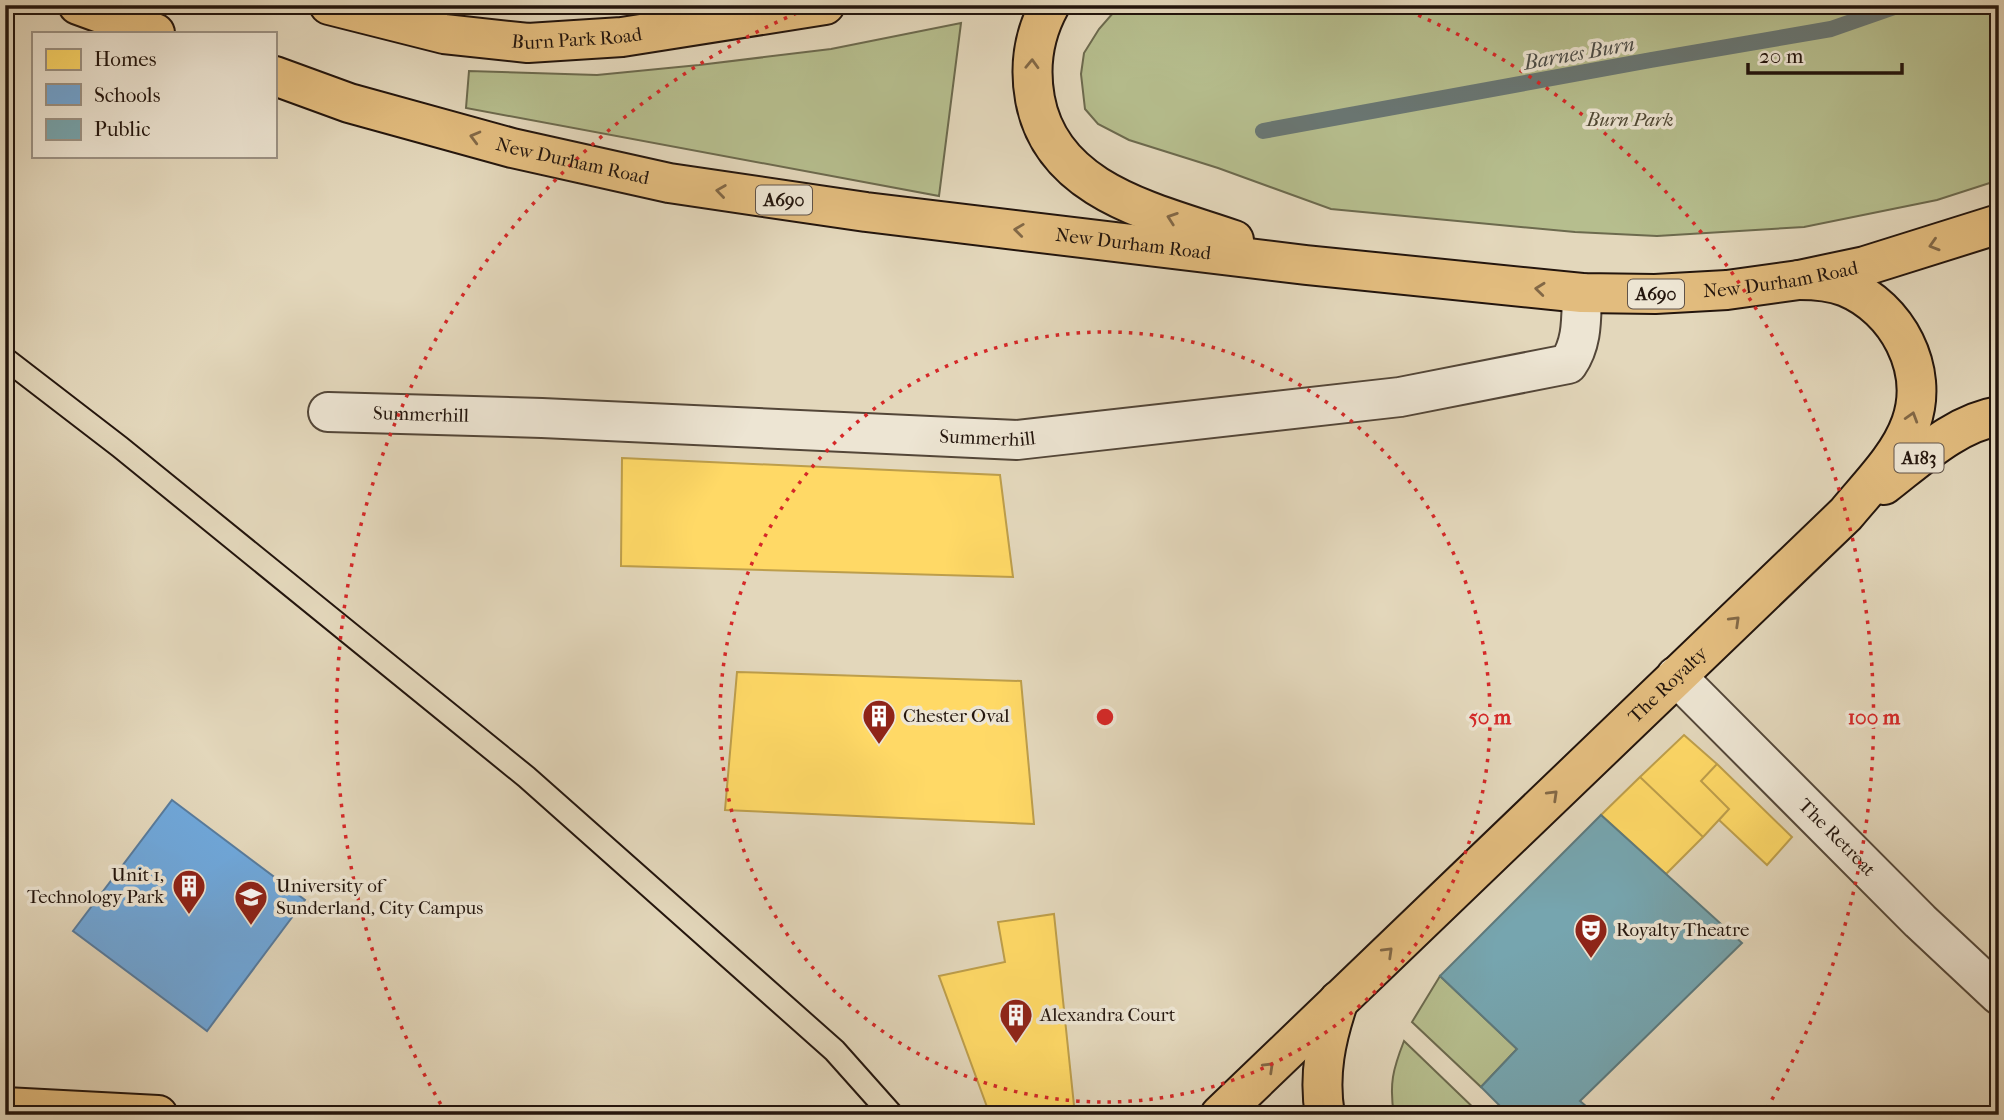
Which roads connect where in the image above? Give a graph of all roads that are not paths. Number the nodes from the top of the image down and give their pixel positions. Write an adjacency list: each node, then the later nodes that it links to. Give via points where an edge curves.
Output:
1 (78, 5): 5 (main road)
2 (329, 5): 3 (main road, Burn Park Road, via 444,34 528,43 622,37)
3 (825, 5)
4 (1051, 5): 8 (main road, A690, one-way to 4, via 1133,205 1104,192 1062,158 1046,135 1032,82 1033,51)
5 (152, 32)
6 (276, 76): 8 (main road, New Durham Road / A690, one-way to 6, via 866,212 669,183 500,144 349,103)
7 (1999, 224): 9 (main road, New Durham Road / A690, one-way to 9)
8 (1306, 265): 10 (main road, New Durham Road / A690, one-way to 8)
9 (1799, 280): 10 (main road, New Durham Road / A690, via 1727,290); 13 (main road, The Royalty, one-way to 9, via 1895,453 1911,425 1914,367 1895,325 1865,297 1845,286)
10 (1582, 293): 11 (street, Summerhill, via 1580,340 1568,364 1400,397 1017,440)
11 (328, 412)
12 (1999, 416): 13 (main road, A183, via 1950,435)
13 (1846, 514): 14 (main road, The Royalty, one-way to 13)
14 (1676, 676): 15 (street, The Retreat); 16 (main road, The Royalty, one-way to 14)
15 (1999, 995)
16 (1339, 999): 19 (main road, one-way to 16); 20 (main road, The Royalty, via 1322,1067)
17 (5, 1107): 18 (main road)
18 (158, 1115)
19 (1220, 1115)
20 (1325, 1115)

